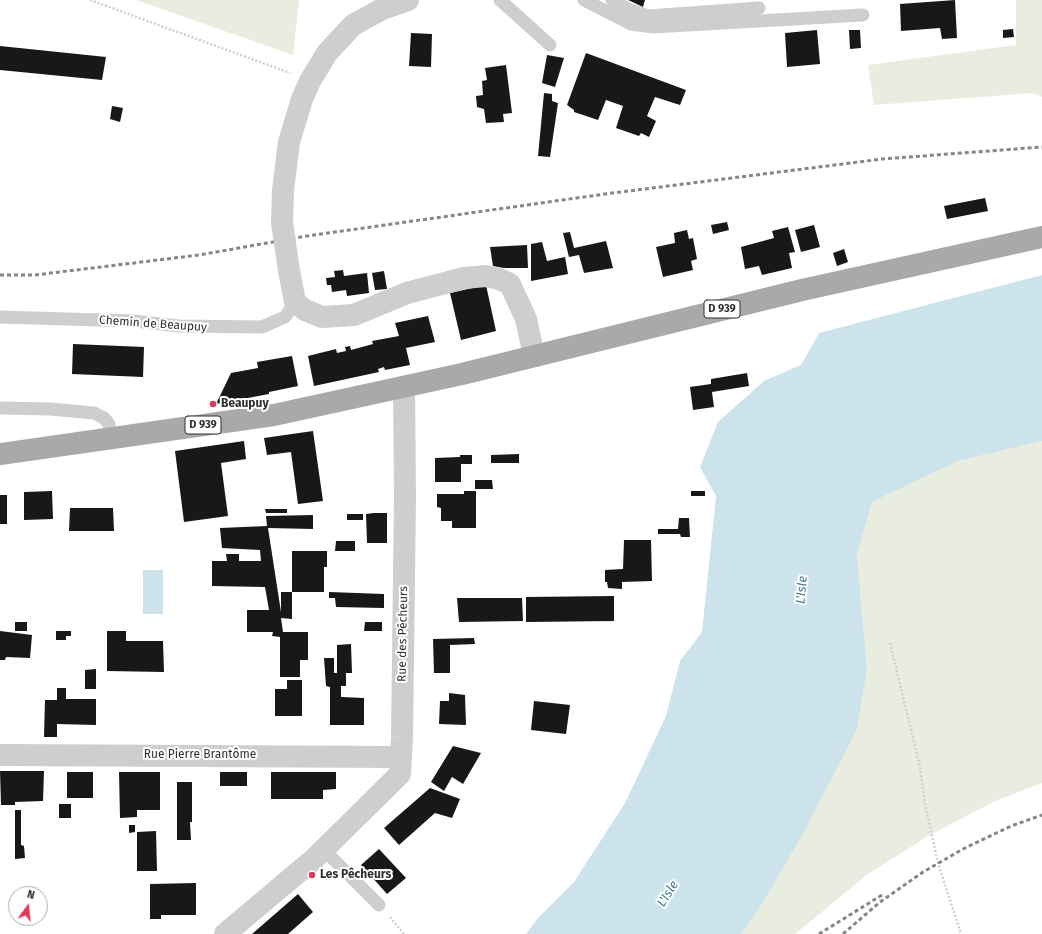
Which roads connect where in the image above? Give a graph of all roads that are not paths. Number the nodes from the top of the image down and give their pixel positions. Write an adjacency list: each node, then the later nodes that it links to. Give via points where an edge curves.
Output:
1 (408, 0): 9 (street, bridge, via 382,9 352,25 326,53 302,99 289,142 283,190 282,222)
2 (500, 0): 7 (lane)
3 (584, 0): 6 (lane, via 631,24 654,27)
4 (612, 0): 5 (lane, via 648,16)
5 (759, 8)
6 (863, 15)
7 (550, 45)
8 (1042, 237): 11 (main road, D 939, via 787,294)
9 (295, 302): 10 (lane, Chemin de Beaupuy, via 285,317 262,327 178,326 134,321); 11 (street, via 304,310 322,317 354,315 407,293 464,278 486,276 510,284 526,319)
10 (0, 317)
11 (534, 356): 12 (main road, D 939)
12 (404, 387): 14 (main road, D 939, via 274,415); 17 (street, Rue des Pêcheurs)
13 (0, 408): 14 (lane, via 94,413 109,424)
14 (111, 438): 15 (main road, D 939)
15 (0, 454)
16 (0, 755): 17 (street, Rue Pierre Brantôme)
17 (401, 757): 18 (street, Rue des Pêcheurs, via 400,774)
18 (324, 850): 19 (lane); 20 (street, Rue des Pêcheurs)
19 (379, 905)
20 (225, 934)

